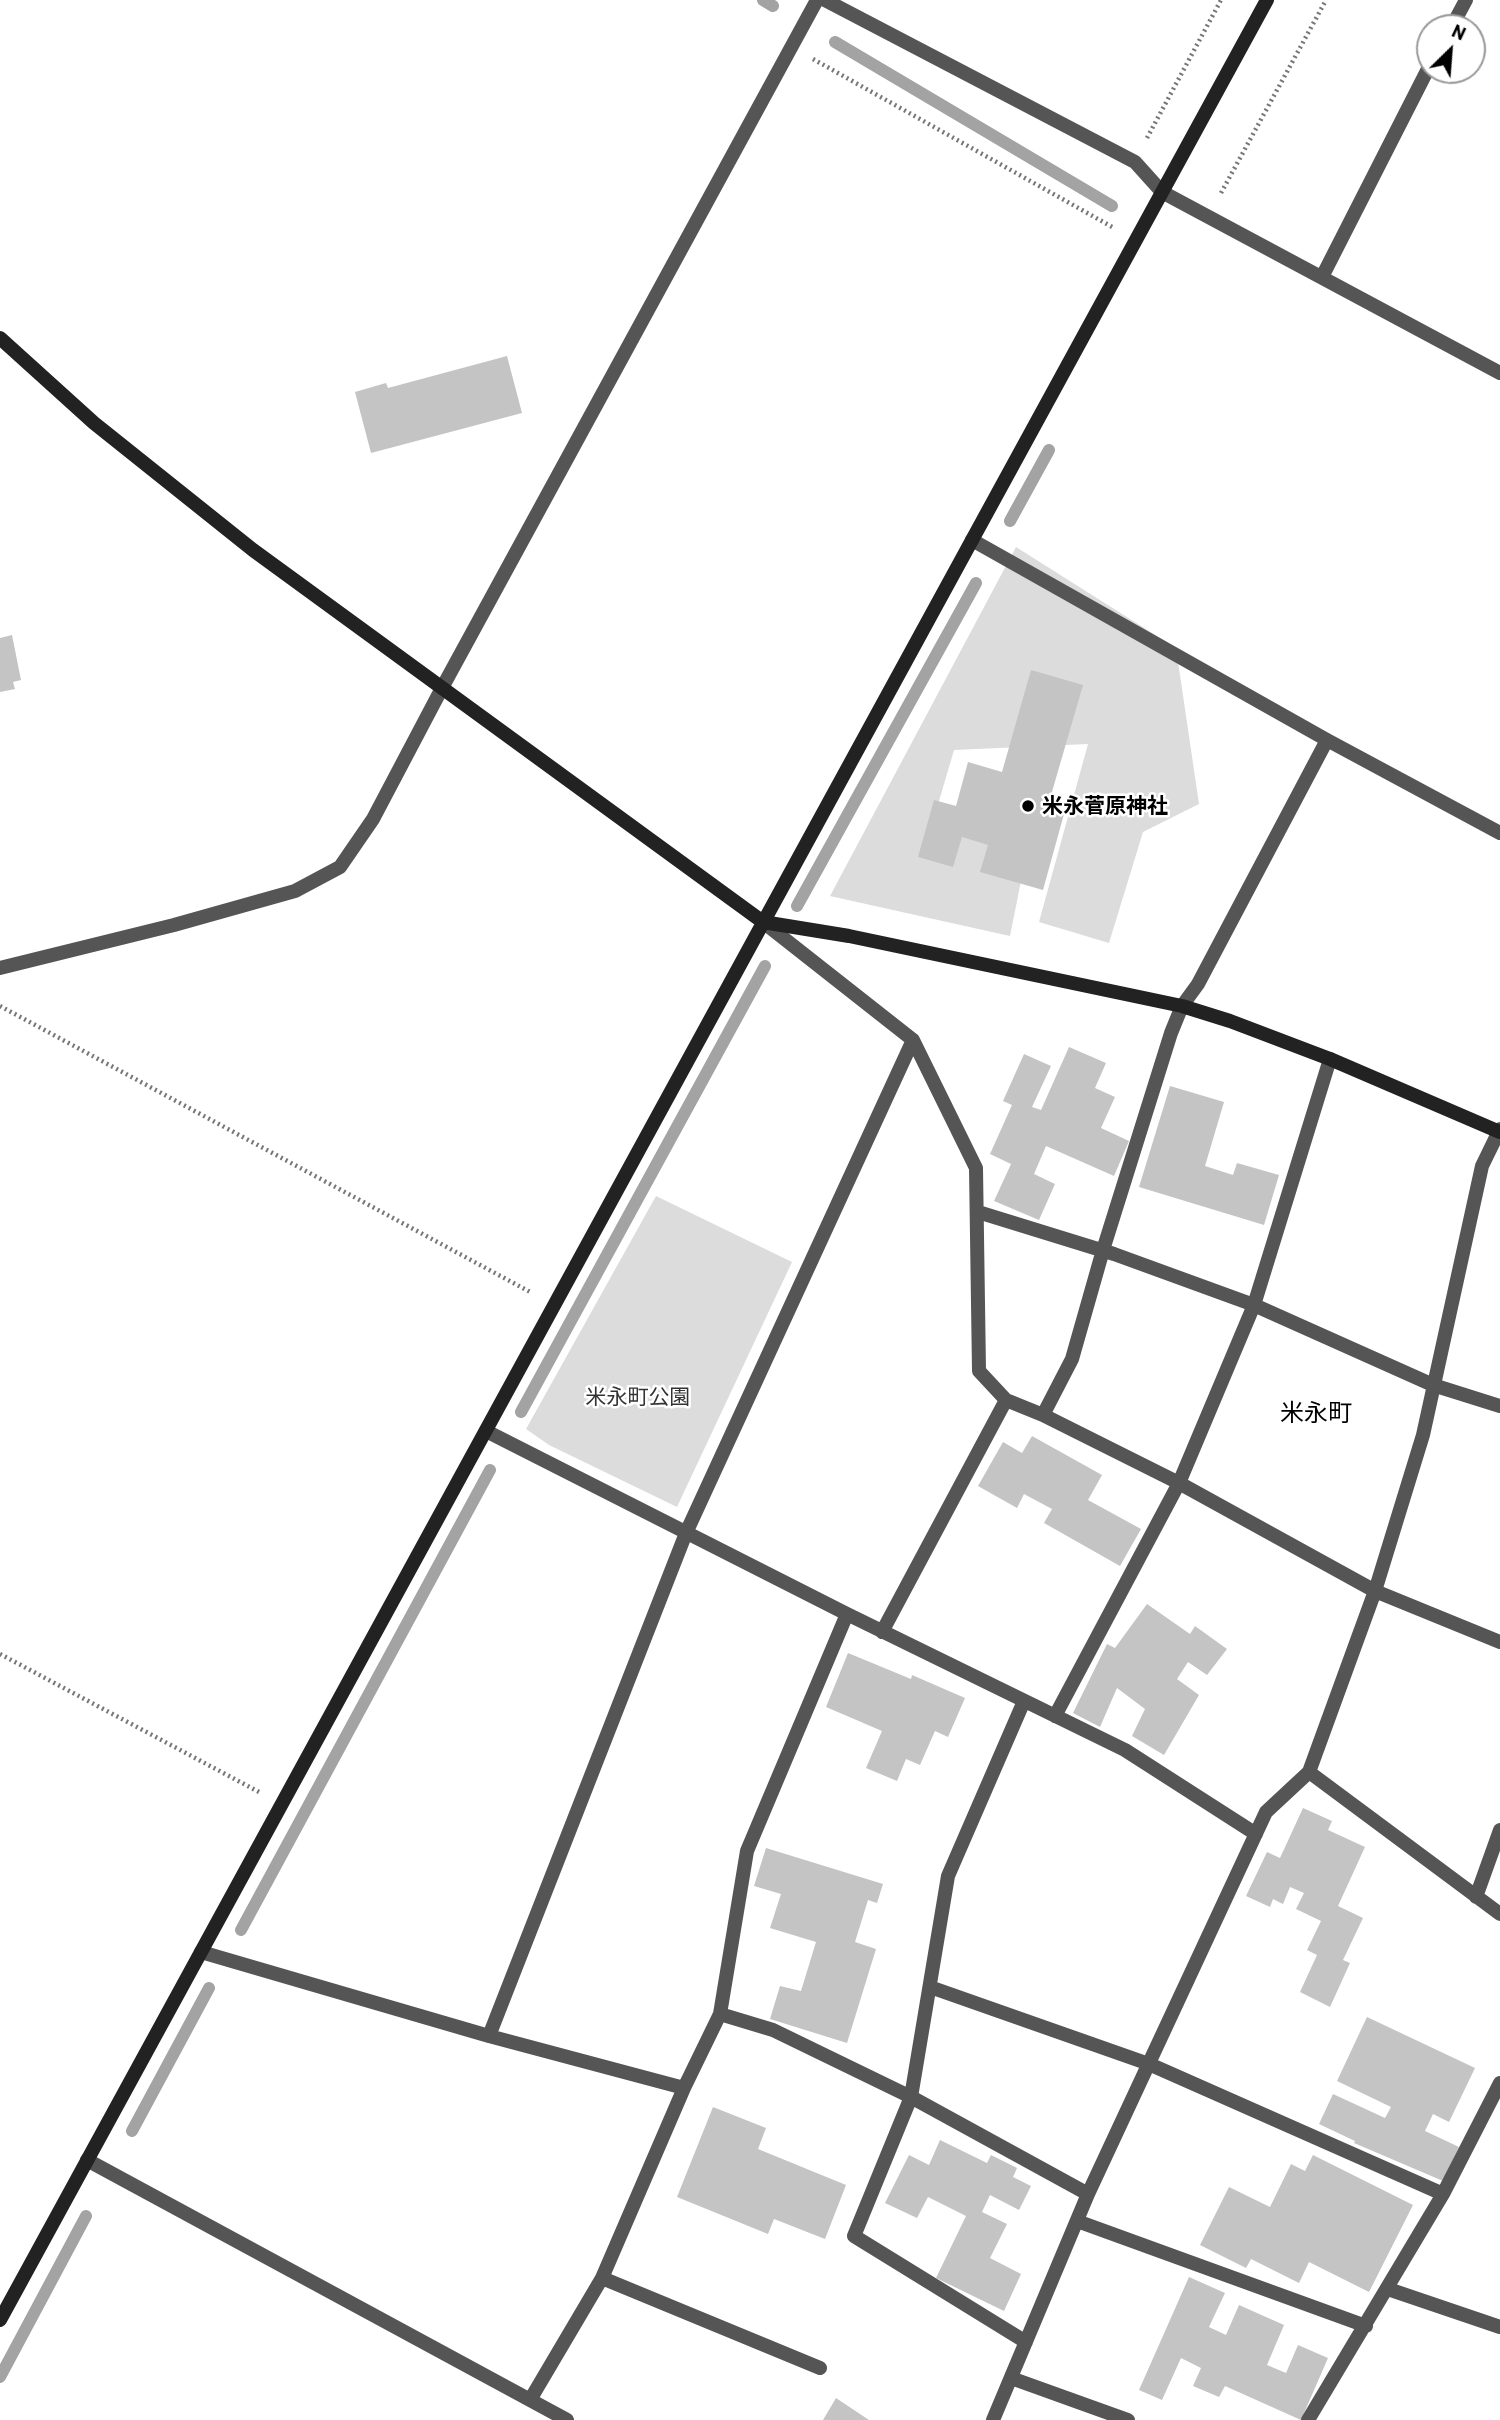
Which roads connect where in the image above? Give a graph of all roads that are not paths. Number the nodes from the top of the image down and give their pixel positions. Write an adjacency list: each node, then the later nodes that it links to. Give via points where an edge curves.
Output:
1 (817, 0): 10 (street)
2 (825, 0): 5 (street, via 1135,162)
3 (1267, 0): 5 (street)
4 (1420, 84): 6 (street)
5 (1162, 192): 6 (street); 9 (street)
6 (1322, 276): 8 (street)
7 (0, 338): 10 (street, via 94,423 242,541)
8 (1500, 373)
9 (972, 540): 11 (street); 13 (street)
10 (442, 688): 13 (street); 14 (street, via 373,819 340,867 295,891)
11 (1327, 740): 12 (street); 15 (street, via 1199,984)
12 (1500, 833)
13 (763, 922): 15 (street); 16 (street); 26 (street)
14 (0, 968)
15 (1182, 1006): 17 (street); 20 (street)
16 (913, 1040): 19 (street, via 976,1168); 28 (street)
17 (1330, 1059): 18 (street); 21 (street)
18 (1500, 1131): 22 (street, via 1482,1166)
19 (978, 1212): 20 (street); 23 (street, via 979,1371)
20 (1103, 1250): 21 (street); 25 (street, via 1072,1359)
21 (1254, 1305): 22 (street); 27 (street)
22 (1433, 1385): 24 (street); 29 (street, via 1423,1435)
23 (1006, 1400): 25 (street); 31 (street)
24 (1500, 1406)
25 (1043, 1415): 27 (street)
26 (486, 1431): 28 (street); 40 (street)
27 (1179, 1483): 29 (street); 34 (street)
28 (686, 1533): 30 (street); 43 (street)
29 (1375, 1591): 32 (street); 35 (street)
30 (847, 1614): 31 (street); 42 (street, via 747,1850)
31 (882, 1632): 33 (street)
32 (1500, 1642)
33 (1024, 1701): 34 (street); 41 (street, via 948,1876)
34 (1055, 1716): 37 (street, via 1125,1750)
35 (1309, 1772): 37 (street, via 1266,1812); 38 (street)
36 (1500, 1830): 38 (street)
37 (1256, 1834): 44 (street)
38 (1476, 1897): 39 (street)
39 (1500, 1913)
40 (201, 1952): 43 (street); 48 (street)
41 (930, 1987): 44 (street); 47 (street)
42 (720, 2014): 46 (street); 47 (street, via 773,2030)
43 (489, 2036): 46 (street)
44 (1149, 2064): 49 (street); 50 (street)
45 (1500, 2083): 50 (street)
46 (684, 2088): 52 (street)
47 (911, 2097): 49 (street); 57 (street, via 854,2236)
48 (87, 2160): 54 (street); 60 (street)
49 (1088, 2194): 51 (street)
50 (1443, 2194): 53 (street)
51 (1077, 2221): 55 (street); 57 (street)
52 (602, 2278): 58 (street); 60 (street)
53 (1388, 2289): 55 (street); 56 (street)
54 (0, 2320)
55 (1366, 2326): 64 (street)
56 (1500, 2327)
57 (1026, 2342): 59 (street)
58 (820, 2368)
59 (1011, 2378): 62 (street); 63 (street)
60 (530, 2400): 61 (street)
61 (567, 2420)
62 (993, 2420)
63 (1128, 2420)
64 (1308, 2420)

